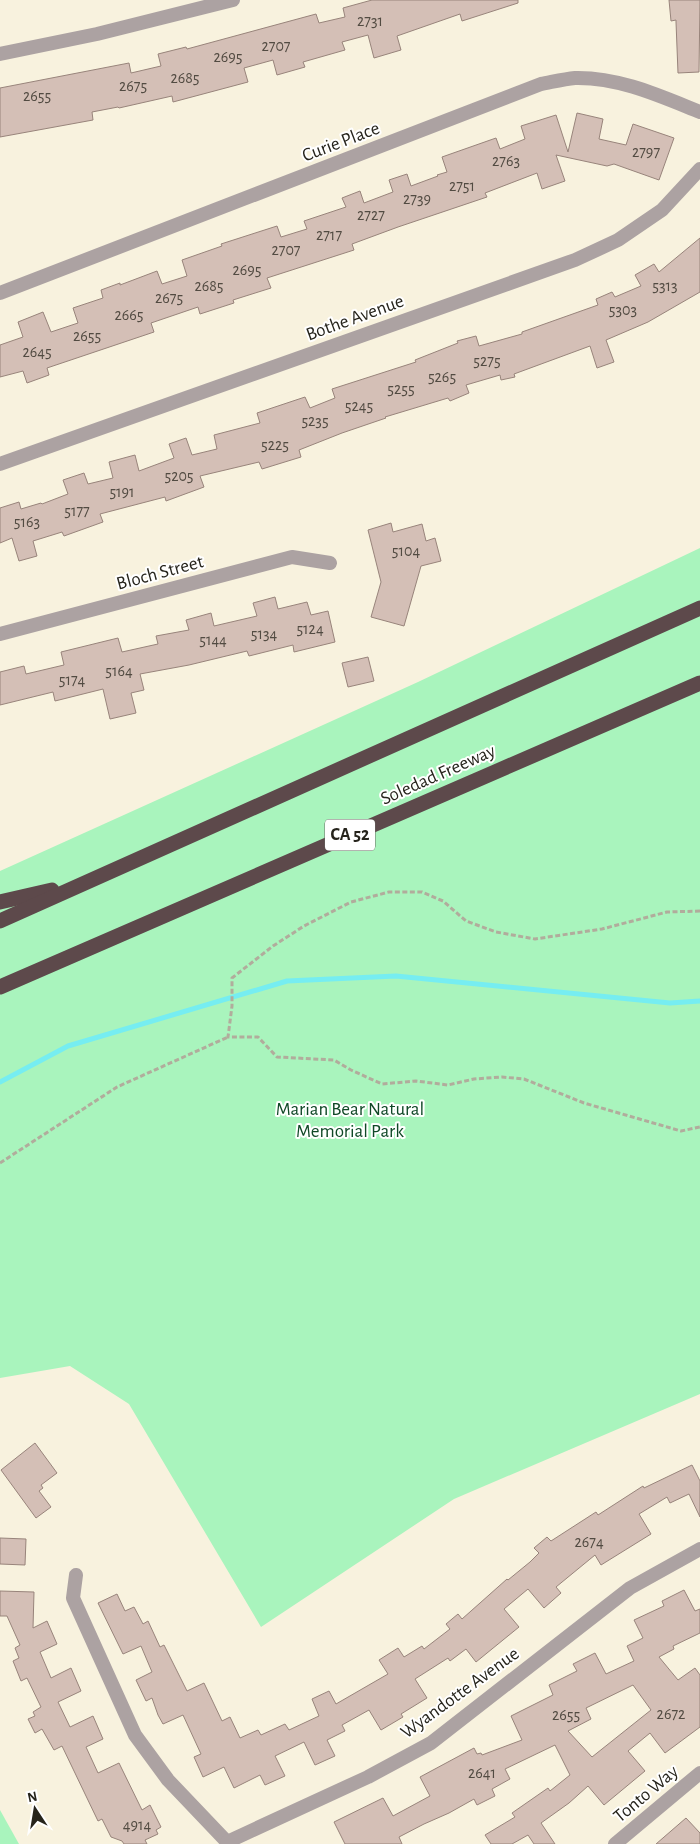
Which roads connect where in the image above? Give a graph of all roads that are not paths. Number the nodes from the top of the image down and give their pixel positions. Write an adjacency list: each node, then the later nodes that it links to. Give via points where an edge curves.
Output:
1 (233, 0): 2 (street)
2 (0, 54)
3 (700, 112): 5 (street, Curie Place, via 645,90 605,80 574,78 541,84)
4 (700, 169): 6 (street, Bothe Avenue, via 662,210 618,240 575,260)
5 (0, 293)
6 (0, 464)
7 (330, 564): 9 (street, Bloch Street, via 292,558)
8 (700, 608): 11 (highway)
9 (0, 634)
10 (700, 683): 14 (highway, Soledad Freeway / CA 52)
11 (85, 883): 12 (highway); 13 (highway)
12 (0, 902)
13 (0, 921)
14 (0, 987)
15 (700, 1549): 18 (street, Wyandotte Avenue, via 630,1588 431,1743 368,1777)
16 (76, 1575): 18 (street, via 73,1598 135,1735 168,1780)
17 (700, 1773): 19 (street, Tonto Way)
18 (228, 1843)
19 (615, 1844)

